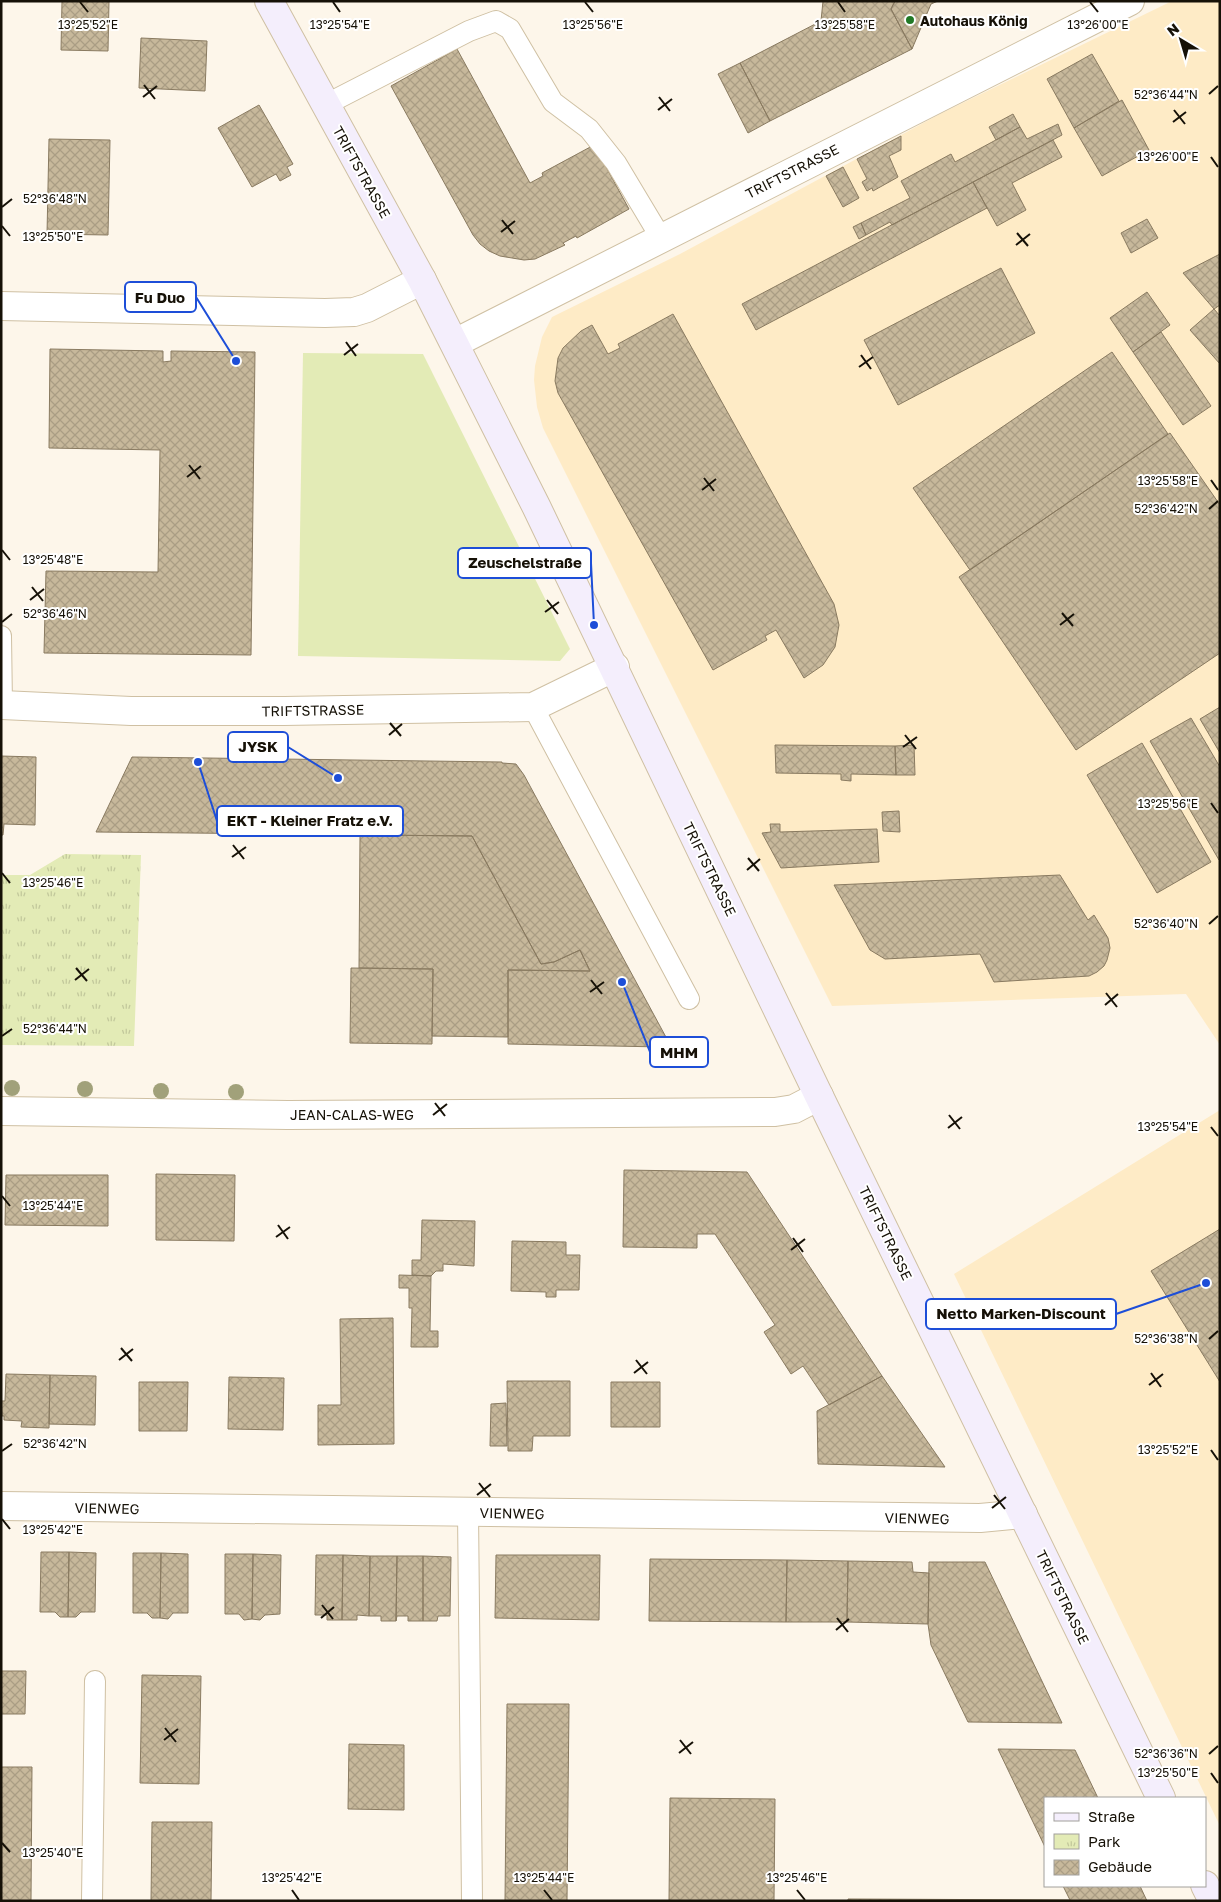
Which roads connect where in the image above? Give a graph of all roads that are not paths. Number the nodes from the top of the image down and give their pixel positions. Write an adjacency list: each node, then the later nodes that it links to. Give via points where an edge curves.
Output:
1 (269, 1): 3 (main road, TRIFTSTRASSE)
2 (1130, 1): 4 (street, TRIFTSTRASSE)
3 (325, 105): 4 (lane, via 469,31 496,22 510,29 553,102 589,129 616,163); 5 (main road, TRIFTSTRASSE)
4 (661, 238): 7 (street, TRIFTSTRASSE)
5 (422, 280): 6 (street, via 380,303 354,312); 7 (main road, TRIFTSTRASSE)
6 (1, 306)
7 (455, 343): 9 (main road, TRIFTSTRASSE)
8 (1, 636): 10 (lane)
9 (615, 667): 11 (street, TRIFTSTRASSE); 13 (main road, TRIFTSTRASSE)
10 (2, 705): 11 (street, TRIFTSTRASSE, via 131,711)
11 (533, 707): 12 (lane)
12 (689, 999)
13 (819, 1096): 14 (street, JEAN-CALAS-WEG, via 794,1109 775,1112 278,1115); 17 (main road, TRIFTSTRASSE)
14 (1, 1112)
15 (1, 1506): 16 (street, VIENWEG)
16 (468, 1512): 17 (street, VIENWEG, via 980,1518); 22 (lane)
17 (1024, 1514): 19 (main road, TRIFTSTRASSE)
18 (95, 1681): 21 (lane)
19 (1161, 1797)
20 (1206, 1887): 23 (main road)
21 (92, 1901)
22 (472, 1901)
23 (1213, 1901)

